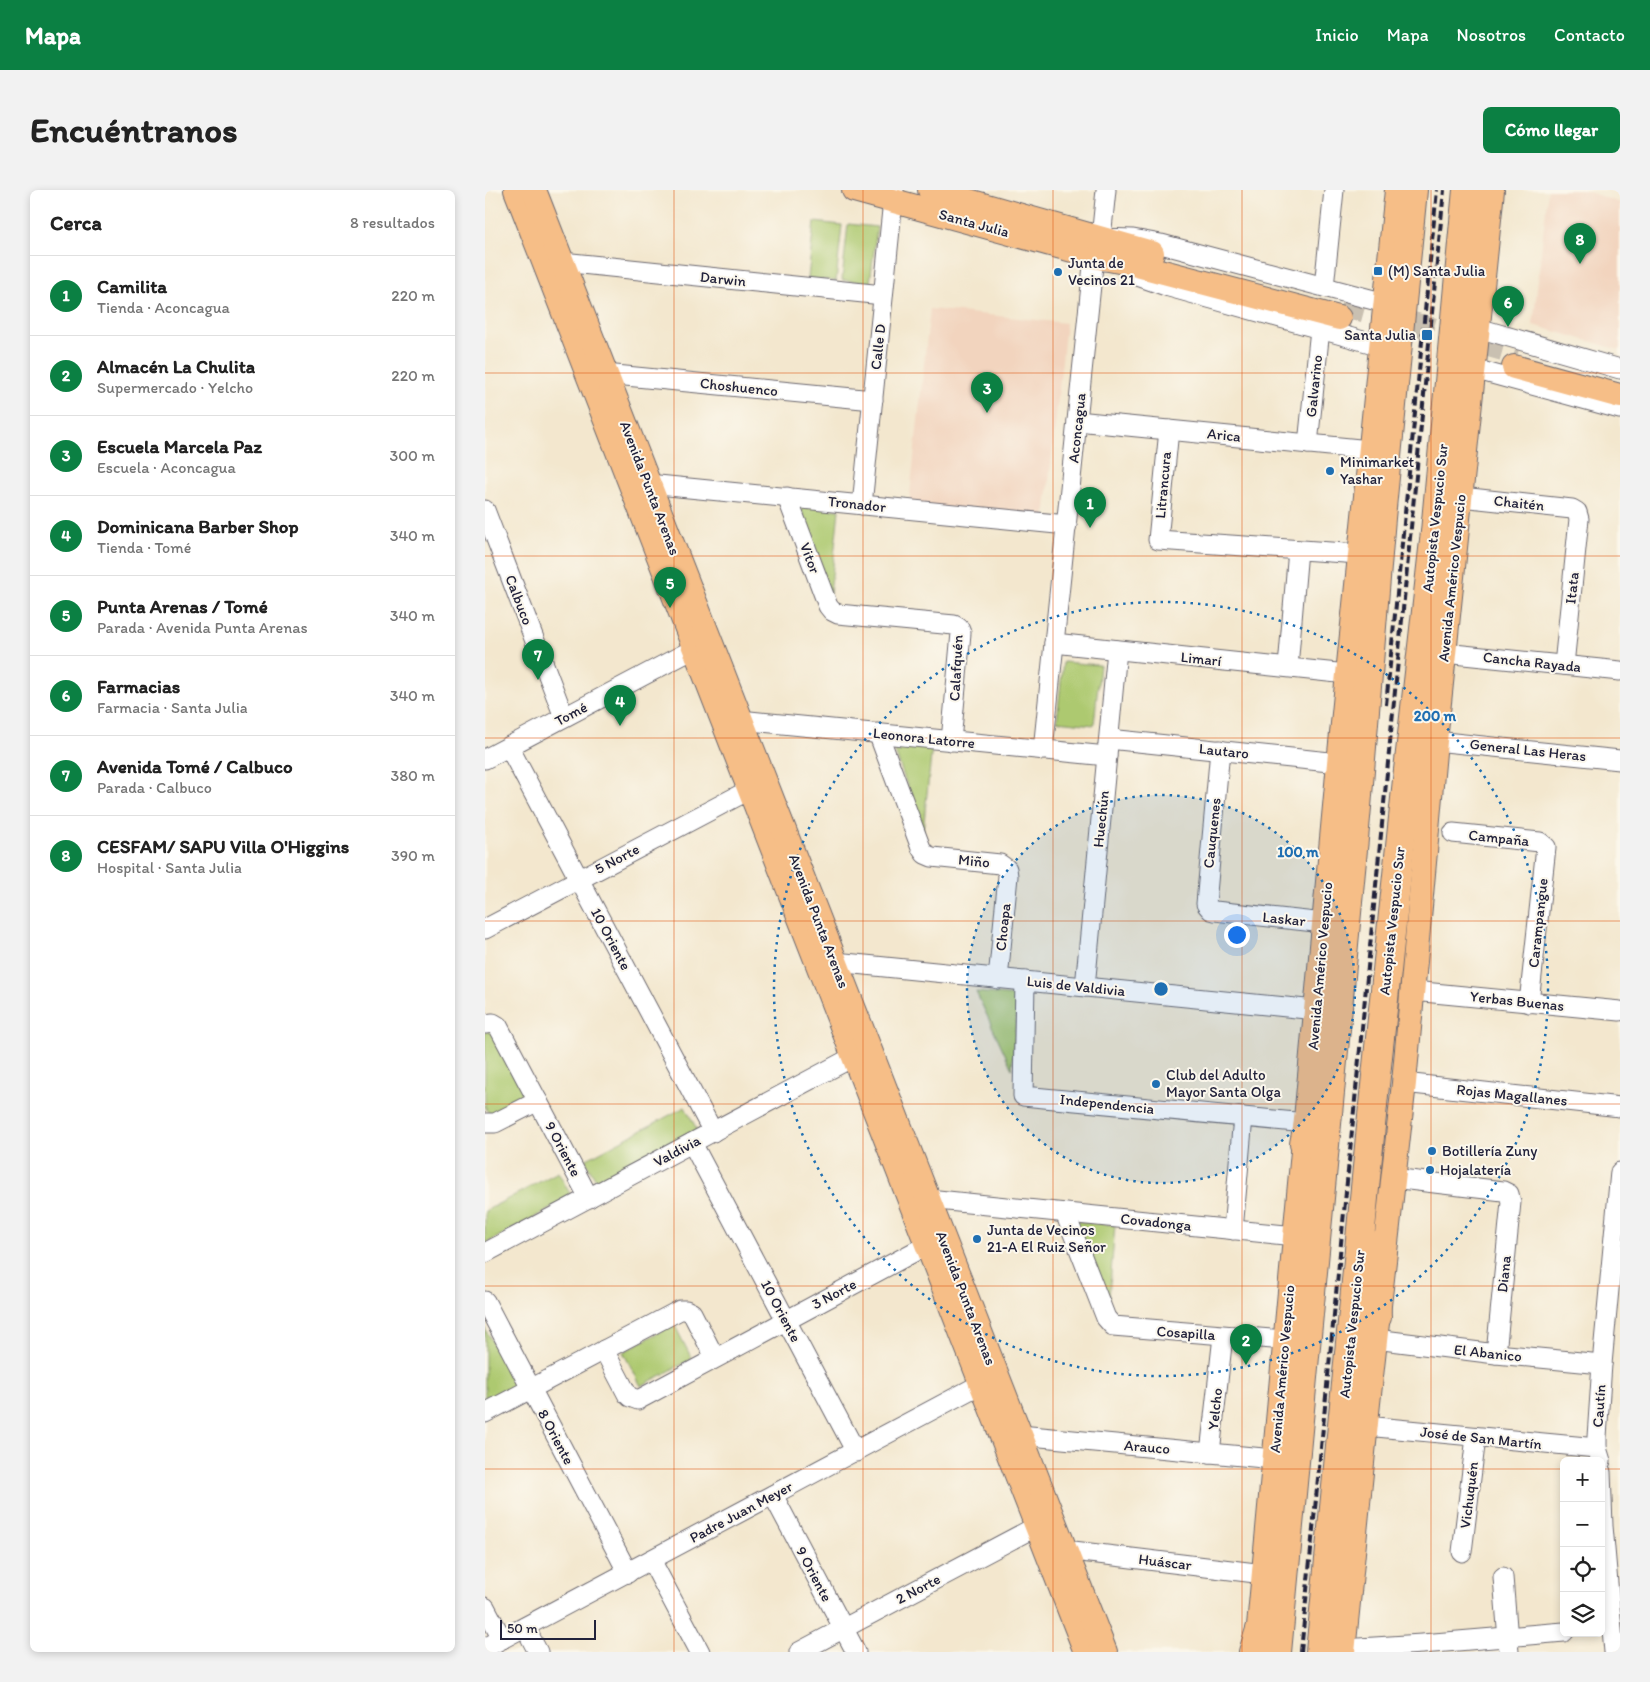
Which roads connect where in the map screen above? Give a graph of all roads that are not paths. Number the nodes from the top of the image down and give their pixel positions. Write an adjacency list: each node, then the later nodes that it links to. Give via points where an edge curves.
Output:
1 (516, 190): 42 (main road, Avenida Punta Arenas)
2 (534, 190): 13 (main road, Avenida Punta Arenas)
3 (854, 190): 10 (main road, Santa Julia)
4 (1106, 190): 12 (street, Aconcagua)
5 (1334, 190): 14 (street)
6 (1397, 190): 16 (main road, Avenida Américo Vespucio)
7 (1413, 190): 62 (highway)
8 (1467, 190): 81 (highway, Autopista Vespucio Sur, via 1435,532)
9 (1492, 190): 18 (main road, Avenida Américo Vespucio)
10 (894, 195): 11 (main road, Santa Julia); 15 (street, Calle D)
11 (923, 196): 12 (main road, Santa Julia)
12 (1098, 247): 14 (street, Santa Julia, via 1133,239); 17 (main road, Santa Julia, via 1153,254); 17 (street, Santa Julia, via 1149,280); 27 (street, Aconcagua)
13 (562, 262): 15 (street, Darwin); 22 (main road, Avenida Punta Arenas)
14 (1324, 287): 16 (street, Santa Julia)
15 (883, 295): 25 (street, Calle D)
16 (1385, 303): 19 (main road, Avenida Américo Vespucio)
17 (1333, 317): 19 (street, Santa Julia); 29 (street, Galvarino)
18 (1478, 328): 20 (main road, Avenida Américo Vespucio); 21 (street)
19 (1381, 346): 30 (main road, Avenida Américo Vespucio)
20 (1474, 369): 26 (street); 33 (main road, Avenida Américo Vespucio)
21 (1620, 369)
22 (605, 374): 25 (street, Choshuenco); 31 (main road, Avenida Punta Arenas)
23 (1620, 381): 24 (main road, via 1516,360)
24 (1620, 396)
25 (873, 400): 34 (street, Calle D)
26 (1620, 410)
27 (1077, 421): 28 (street, Arica); 37 (street, Aconcagua)
28 (1169, 430): 29 (street, Arica); 38 (street, Litrancura, via 1158,540)
29 (1308, 444): 30 (street, Arica)
30 (1370, 450): 39 (main road, Avenida Américo Vespucio)
31 (648, 484): 32 (street, Tronador); 42 (main road, Avenida Punta Arenas)
32 (787, 497): 34 (street, Tronador); 40 (street, Vitor, via 828,606)
33 (1461, 497): 36 (street, Chaitén); 44 (main road, Avenida Américo Vespucio)
34 (861, 505): 37 (street, Tronador)
35 (485, 510): 49 (street, Calbuco)
36 (1577, 512): 45 (street, Itata, via 1579,519)
37 (1067, 525): 41 (street, Aconcagua)
38 (1298, 550): 39 (street); 46 (street)
39 (1359, 554): 48 (main road, Avenida Américo Vespucio)
40 (838, 614): 52 (street, Calafquén, via 959,628)
41 (1054, 643): 43 (street, Limarí); 56 (street, Aconcagua)
42 (702, 645): 49 (street, Tomé); 50 (main road, Avenida Punta Arenas); 61 (main road, Avenida Punta Arenas)
43 (1117, 650): 46 (street, Limarí); 55 (street, Huechún)
44 (1445, 653): 45 (street, Cancha Rayada); 53 (main road, Avenida Américo Vespucio)
45 (1564, 665): 47 (street, Cancha Rayada)
46 (1288, 667): 48 (street, Limarí)
47 (1620, 671)
48 (1347, 674): 60 (main road, Avenida Américo Vespucio)
49 (564, 717): 54 (street, Tomé)
50 (740, 720): 51 (street, Leonora Latorre); 70 (main road, Avenida Punta Arenas)
51 (878, 734): 52 (street, Leonora Latorre); 65 (street, Miño, via 923,852 932,857 1000,864 1007,869)
52 (951, 741): 56 (street, Leonora Latorre)
53 (1435, 741): 59 (street, General Las Heras); 74 (main road, Avenida Américo Vespucio)
54 (509, 747): 58 (street, Tomé); 66 (street, 10 Oriente)
55 (1108, 748): 56 (street, Leonora Latorre); 57 (street, Lautaro); 73 (street, Huechún)
56 (1043, 750)
57 (1220, 750): 60 (street, Lautaro); 67 (street, Cauquenes, via 1205,900)
58 (485, 759)
59 (1620, 760)
60 (1339, 763): 68 (main road, Avenida Américo Vespucio)
61 (749, 790): 66 (street, 5 Norte); 79 (main road, Avenida Punta Arenas)
62 (1357, 807): 87 (highway, via 1341,869 1314,1095); 146 (highway)
63 (1453, 833): 64 (street, Campaña)
64 (1544, 844): 75 (street, Carampangue)
65 (1008, 876): 71 (street, Choapa)
66 (579, 879): 69 (street, 5 Norte); 86 (street, 10 Oriente)
67 (1215, 911): 68 (street, Laskar)
68 (1324, 923): 76 (main road, Avenida Américo Vespucio)
69 (485, 928)
70 (835, 962): 71 (street, Luis de Valdivia); 79 (main road, Avenida Punta Arenas)
71 (998, 979): 72 (street, Luis de Valdivia)
72 (1025, 981): 73 (street, Luis de Valdivia); 84 (street, Independencia, via 1023,1096)
73 (1085, 987): 76 (street, Luis de Valdivia)
74 (1413, 990): 75 (street, Yerbas Buenas); 80 (main road, Avenida Américo Vespucio)
75 (1529, 1002): 77 (street, Yerbas Buenas)
76 (1316, 1010): 87 (main road, Avenida Américo Vespucio)
77 (1620, 1011)
78 (485, 1024): 82 (street, 9 Oriente, via 498,1026)
79 (861, 1053): 86 (street, Valdivia); 92 (main road, Avenida Punta Arenas); 97 (main road, Avenida Punta Arenas)
80 (1404, 1083): 83 (street, Rojas Magallanes); 90 (main road, Avenida Américo Vespucio)
81 (1374, 1095): 101 (highway, via 1380,1158); 138 (highway, Autopista Vespucio Sur)
82 (538, 1101): 85 (street, via 495,1123); 91 (street, 9 Oriente)
83 (1620, 1106)
84 (1243, 1117): 87 (street, Independencia); 95 (street)
85 (485, 1123)
86 (713, 1132): 88 (street, Valdivia)
87 (1305, 1133): 96 (main road, Avenida Américo Vespucio)
88 (692, 1143): 91 (street, Valdivia); 100 (street, 10 Oriente)
89 (1620, 1172): 94 (street, Cautín)
90 (1392, 1178): 101 (main road, Avenida Américo Vespucio); 106 (street, Diana, via 1509,1194 1511,1202)
91 (589, 1198): 98 (street, Valdivia)
92 (928, 1199): 93 (street, Covadonga); 109 (main road, Avenida Punta Arenas)
93 (1065, 1213): 95 (street, Covadonga); 103 (street, Cosapilla, via 1110,1324 1117,1328)
94 (1617, 1224): 102 (street, Cautín)
95 (1233, 1230): 96 (street, Covadonga)
96 (1295, 1236): 104 (main road, Avenida Américo Vespucio)
97 (927, 1245): 100 (street, 3 Norte); 109 (main road, Avenida Punta Arenas)
98 (485, 1253)
99 (485, 1301): 110 (street, 8 Oriente)
100 (786, 1320): 107 (street, 3 Norte); 115 (street, 10 Oriente)
101 (1376, 1328): 106 (street, El Abanico); 112 (main road, Avenida Américo Vespucio)
102 (1613, 1330): 108 (street, Cautín)
103 (1223, 1336): 104 (street, Cosapilla); 116 (street, Yelcho)
104 (1285, 1340): 118 (main road, Avenida Américo Vespucio)
105 (604, 1350): 107 (street, via 683,1309 691,1313); 107 (street, 3 Norte, via 627,1394 634,1399 642,1398); 110 (street)
106 (1496, 1354): 108 (street, El Abanico)
107 (715, 1358)
108 (1602, 1364): 117 (street, Cautín)
109 (989, 1380): 113 (main road, Avenida Punta Arenas); 115 (street, Padre Juan Meyer); 121 (main road, Avenida Punta Arenas)
110 (531, 1388): 111 (street); 126 (street, 8 Oriente)
111 (485, 1413)
112 (1366, 1426): 114 (street, José de San Martín); 138 (main road, Avenida Américo Vespucio)
113 (1020, 1435): 116 (street, Arauco); 122 (main road, Avenida Punta Arenas)
114 (1477, 1437): 117 (street, José de San Martín); 123 (street, Vichuquén)
115 (856, 1452): 119 (street, Padre Juan Meyer)
116 (1210, 1453): 118 (street, Arauco)
117 (1599, 1454)
118 (1274, 1459): 127 (main road, Avenida Américo Vespucio)
119 (773, 1495): 125 (street, Padre Juan Meyer); 131 (street, 9 Oriente)
120 (1605, 1499): 124 (street)
121 (1037, 1526): 131 (street, 2 Norte); 143 (main road, Avenida Punta Arenas)
122 (1065, 1550): 127 (street, Huáscar); 144 (main road, Avenida Punta Arenas)
123 (1463, 1552)
124 (1613, 1552): 133 (street)
125 (651, 1560): 126 (street, Padre Juan Meyer); 140 (street)
126 (628, 1572): 130 (street, Padre Juan Meyer)
127 (1264, 1574): 145 (main road, Avenida Américo Vespucio, via 1258,1634)
128 (1503, 1578): 135 (street)
129 (485, 1607): 134 (street)
130 (525, 1627): 134 (street, Padre Juan Meyer); 139 (street)
131 (843, 1628): 141 (street, 2 Norte); 142 (street, 9 Oriente)
132 (1560, 1633): 135 (street)
133 (1612, 1638)
134 (502, 1639): 136 (street, Padre Juan Meyer)
135 (1508, 1644): 137 (street)
136 (485, 1648)
137 (1422, 1648): 138 (street)
138 (1335, 1651)
139 (538, 1652)
140 (700, 1652)
141 (799, 1652)
142 (856, 1652)
143 (1086, 1652)
144 (1105, 1652)
145 (1251, 1652)
146 (1277, 1652)

